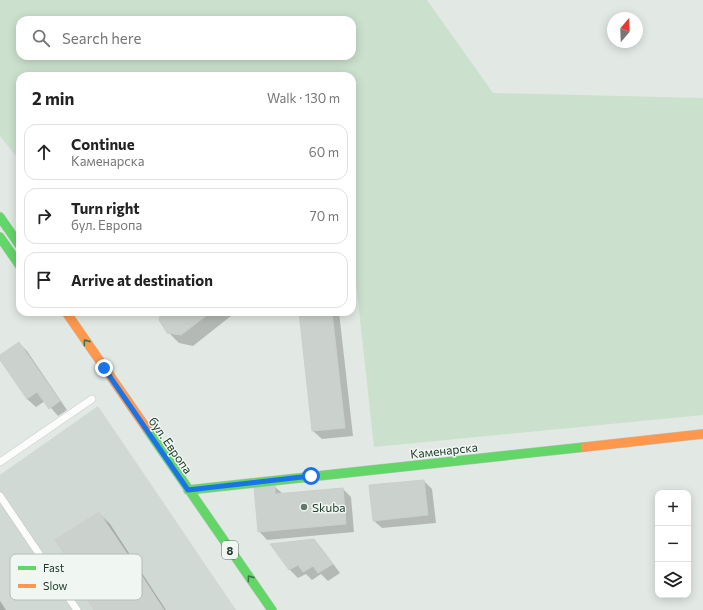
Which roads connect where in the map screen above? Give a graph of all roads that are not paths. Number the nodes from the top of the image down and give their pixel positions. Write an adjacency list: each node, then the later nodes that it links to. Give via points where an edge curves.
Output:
1 (0, 217): 3 (street)
2 (0, 237): 4 (street)
3 (16, 240)
4 (16, 260)
5 (69, 316): 9 (street, бул. Европа / 8, one-way to 5)
6 (92, 399): 8 (lane)
7 (703, 434): 9 (street, Каменарска)
8 (0, 462)
9 (188, 490): 14 (street, бул. Европа / 8, one-way to 9)
10 (0, 496): 11 (lane)
11 (39, 554)
12 (70, 600): 13 (lane)
13 (77, 610)
14 (272, 610)

